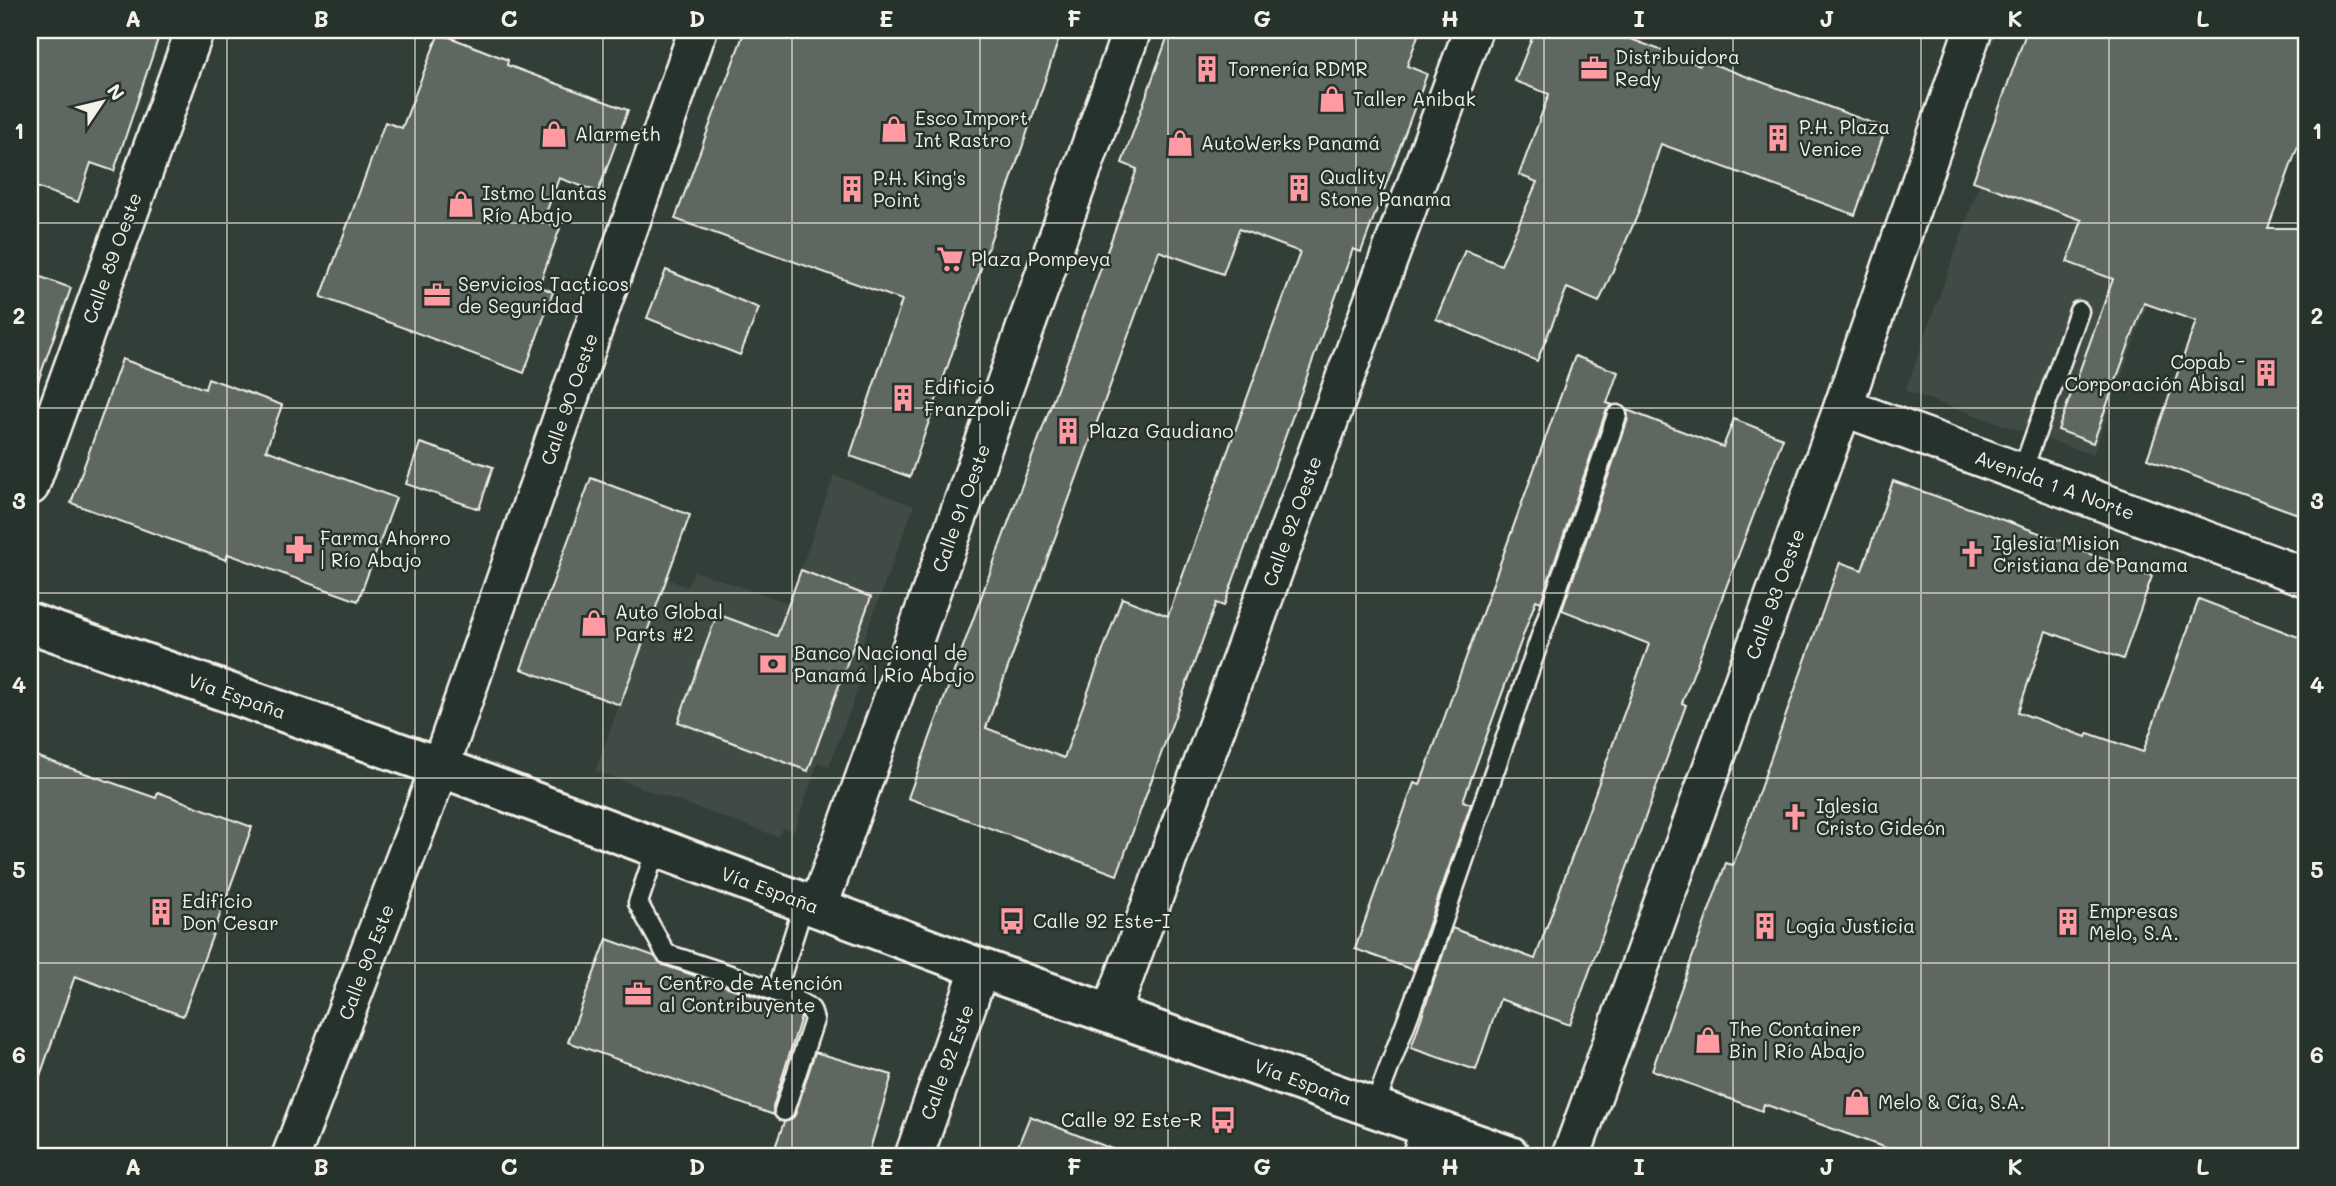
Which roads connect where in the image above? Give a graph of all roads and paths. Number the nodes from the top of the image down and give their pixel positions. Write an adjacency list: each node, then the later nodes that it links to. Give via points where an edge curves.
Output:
1 (195, 30): 10 (street, Calle 89 Oeste)
2 (698, 30): 13 (street, Calle 90 Oeste)
3 (1132, 30): 15 (street, Calle 91 Oeste)
4 (1473, 30): 18 (street, Calle 92 Oeste)
5 (1973, 30): 7 (street, Calle 93 Oeste)
6 (2079, 311): 9 (lane)
7 (1843, 407): 9 (street, Avenida 1 A Norte); 25 (street, Calle 93 Oeste)
8 (1617, 415): 19 (lane)
9 (2022, 472): 11 (street, Avenida 1 A Norte)
10 (30, 486)
11 (2306, 575)
12 (30, 623): 13 (main road, Vía España)
13 (440, 767): 14 (main road, Vía España); 22 (street, Calle 90 Este)
14 (656, 849): 15 (main road, Vía España); 17 (lane, via 638,903 666,954)
15 (811, 905): 16 (main road, Vía España); 17 (lane)
16 (981, 968): 18 (main road, Vía España); 23 (street, Calle 92 Este)
17 (776, 992): 20 (lane, via 805,1004 814,1020)
18 (1111, 1013): 19 (main road, Vía España)
19 (1374, 1108): 21 (main road, Vía España)
20 (784, 1111)
21 (1426, 1142): 24 (main road, Vía España)
22 (291, 1156)
23 (914, 1156)
24 (1510, 1156)
25 (1571, 1156)

